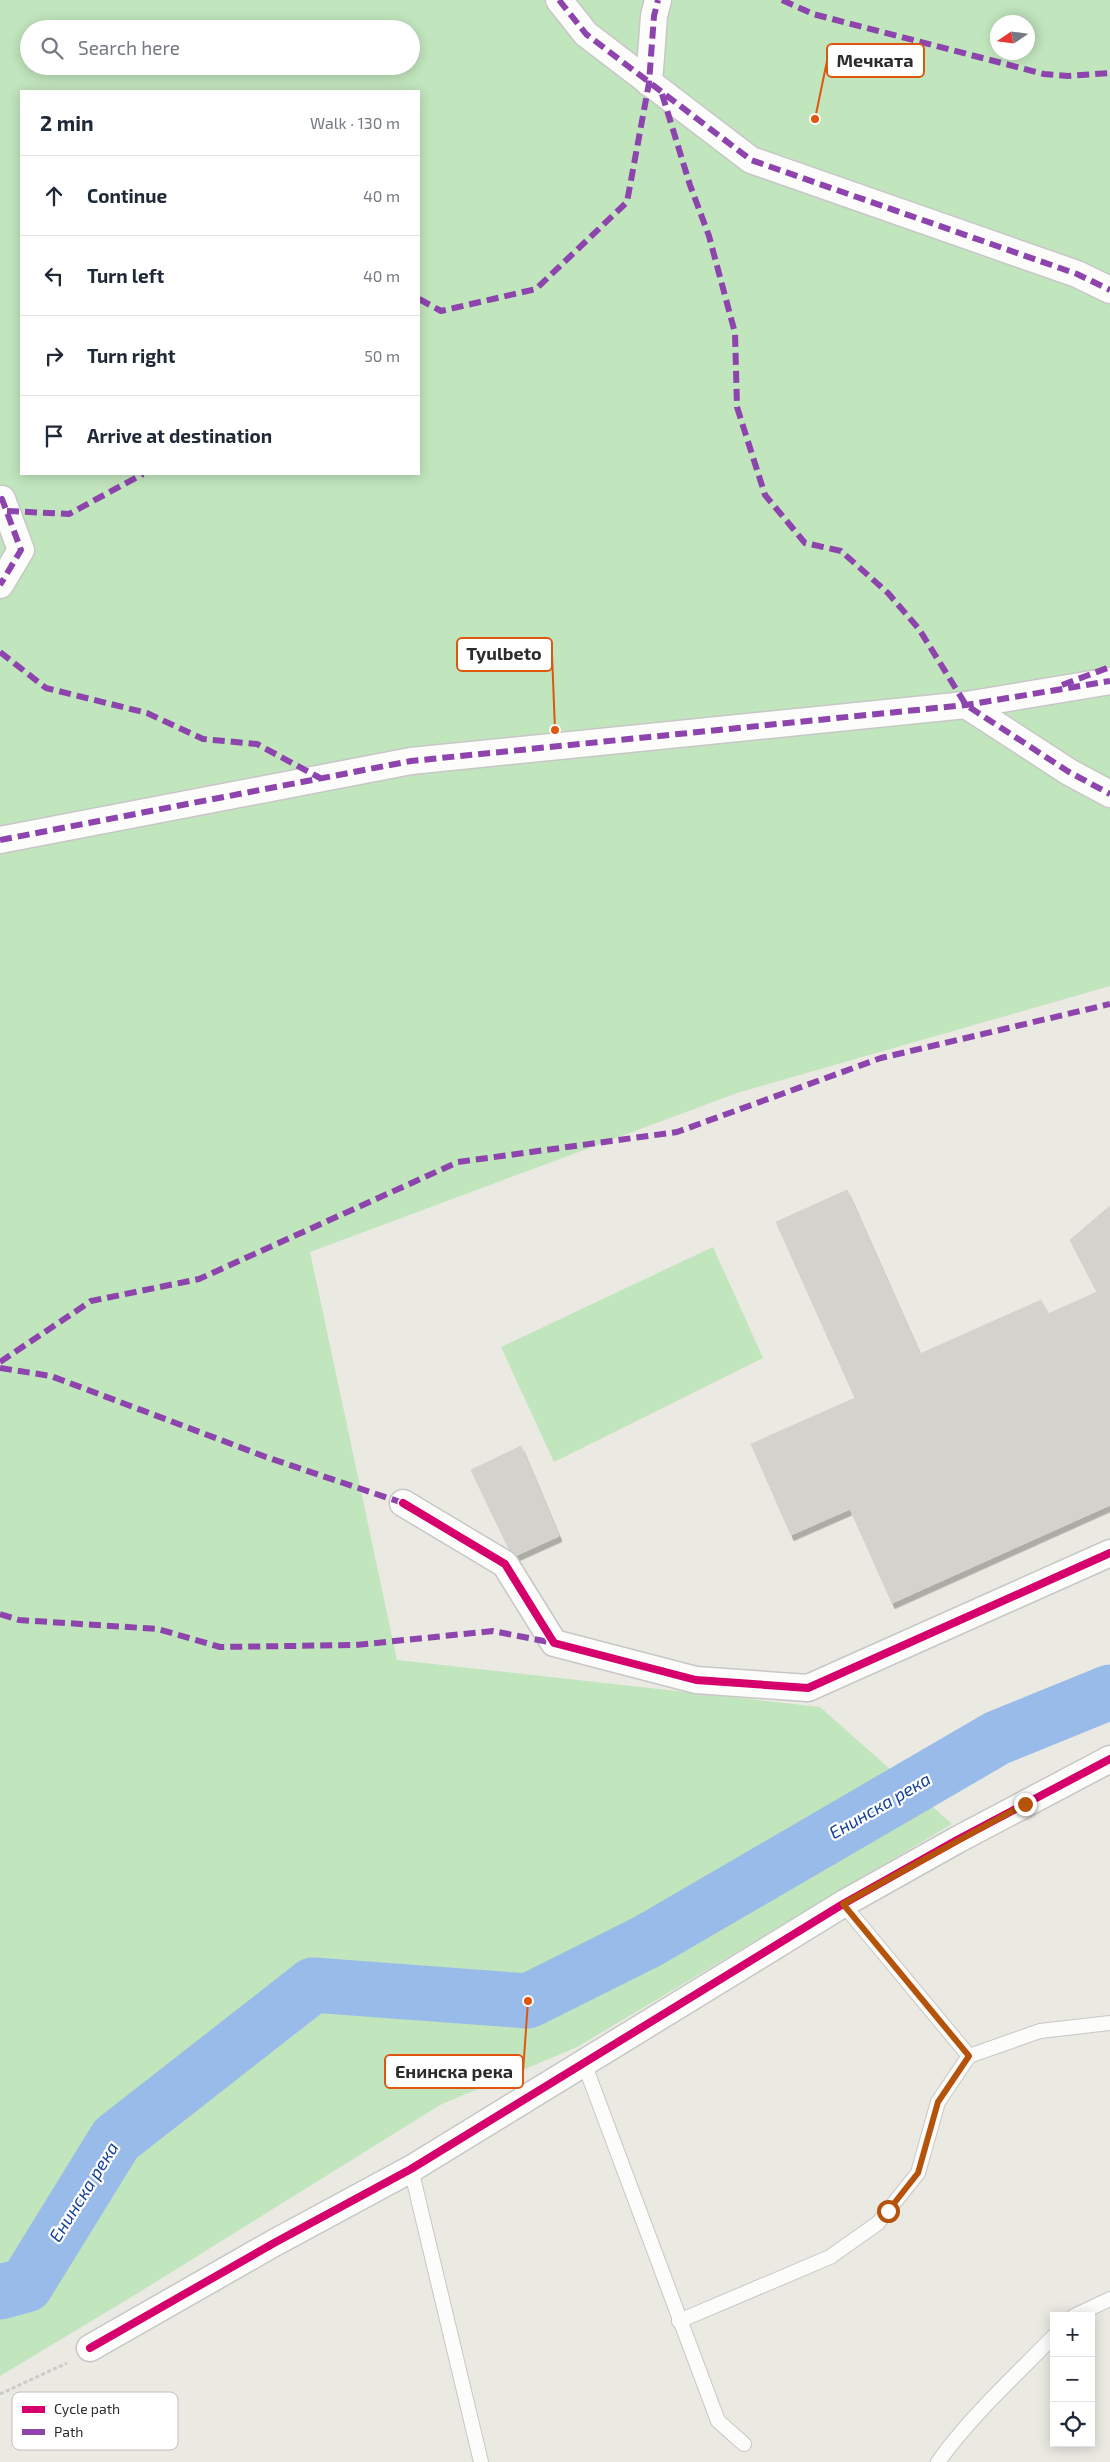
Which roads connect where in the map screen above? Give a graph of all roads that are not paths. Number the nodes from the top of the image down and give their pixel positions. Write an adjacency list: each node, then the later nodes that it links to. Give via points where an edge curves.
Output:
1 (558, 0): 3 (street, via 586,34)
2 (658, 0): 3 (street)
3 (649, 83): 4 (street, via 751,160 1077,274)
4 (1110, 290)
5 (0, 500): 6 (street, via 21,550)
6 (0, 586)
7 (1110, 681): 8 (street)
8 (966, 705): 9 (street, via 1061,767); 10 (street, via 410,761)
9 (1110, 794)
10 (0, 840)
11 (403, 1503): 12 (street, via 505,1564 554,1643 696,1680 808,1688)
12 (1110, 1553)
13 (1110, 1759): 14 (street)
14 (843, 1904): 16 (lane); 17 (street)
15 (1110, 2023): 16 (lane, via 1040,2032)
16 (969, 2056): 21 (lane, via 938,2102 918,2173 878,2223 830,2257)
17 (584, 2063): 18 (street); 21 (lane)
18 (411, 2169): 23 (street); 25 (lane)
19 (1110, 2299): 20 (lane)
20 (1082, 2312)
21 (680, 2321): 24 (lane, via 718,2421)
22 (1050, 2340): 26 (lane, via 950,2445)
23 (90, 2348)
24 (744, 2444)
25 (481, 2462)
26 (938, 2462)

